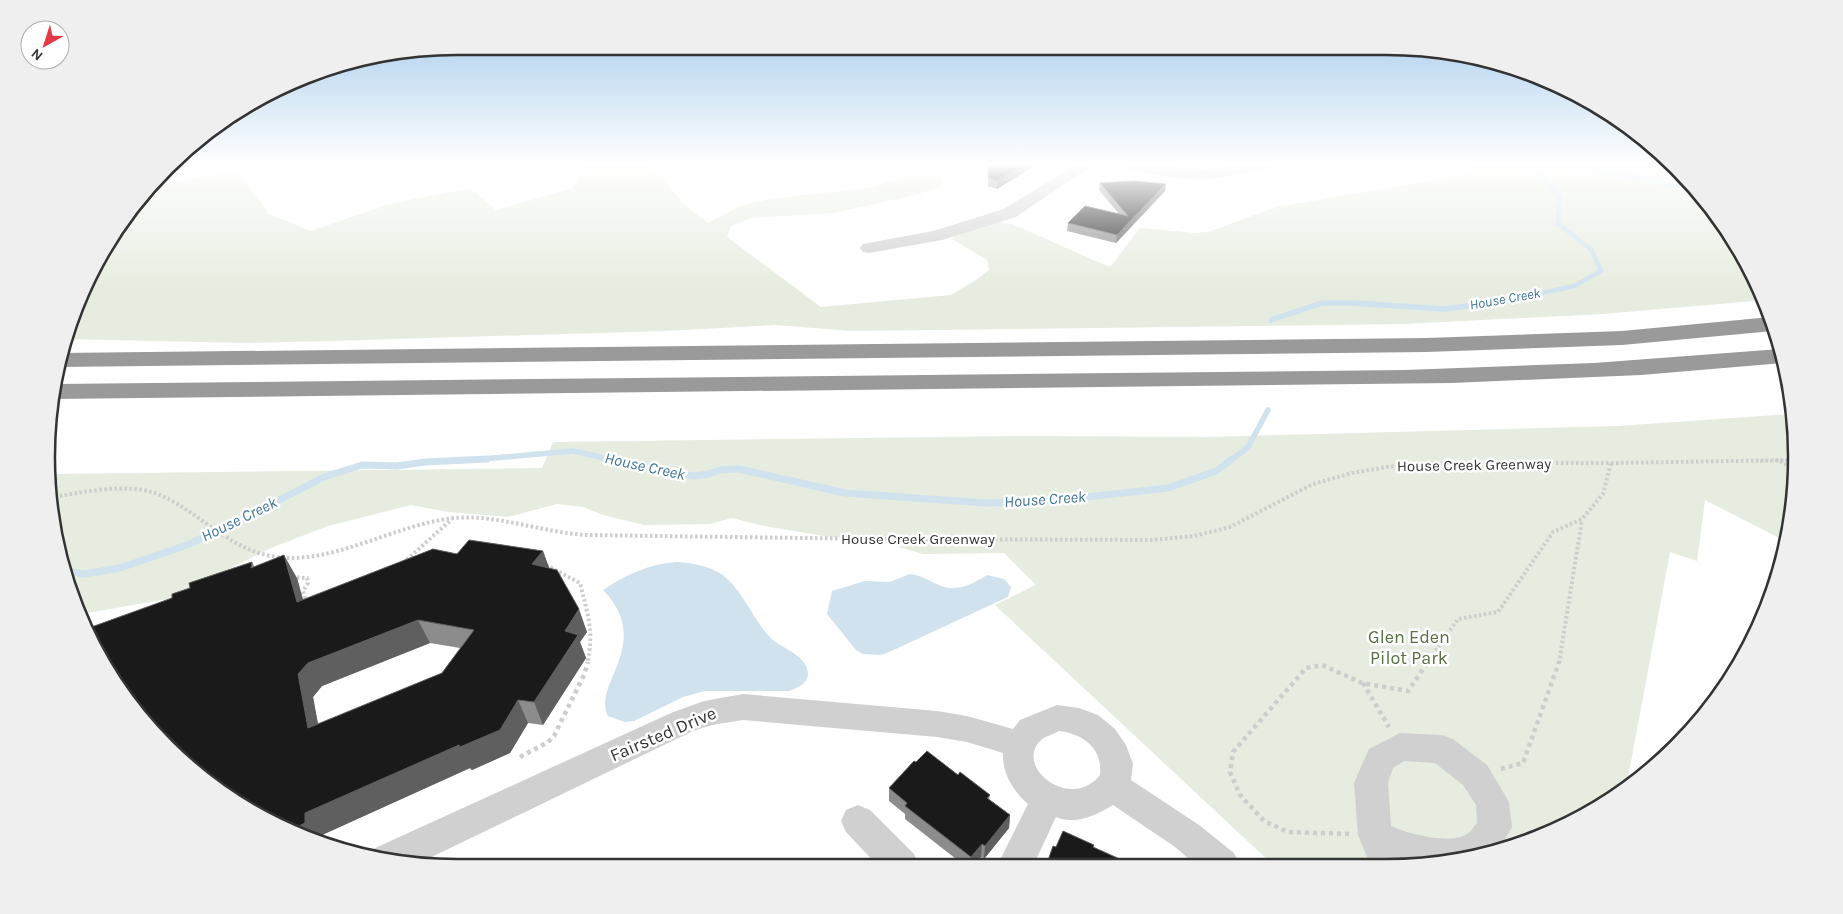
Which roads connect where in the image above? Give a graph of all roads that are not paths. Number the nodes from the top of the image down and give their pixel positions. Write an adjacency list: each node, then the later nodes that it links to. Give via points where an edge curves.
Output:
1 (1018, 208): 2 (street, via 936,236)
2 (869, 248)
3 (1766, 325): 5 (highway, via 1622,338 1426,345)
4 (1775, 357): 6 (highway, via 1568,372 1405,377)
5 (67, 360)
6 (61, 392)
7 (1019, 744): 8 (street, via 1029,730 1042,722 1057,718 1090,725 1105,737 1114,752 1117,769); 9 (street, via 1017,759 1022,778); 13 (street, Fairsted Drive, via 937,724 743,707 722,709 682,722)
8 (1112, 786): 9 (street, via 1098,799 1079,805); 17 (street, via 1187,836)
9 (1047, 800): 16 (street)
10 (858, 821): 15 (street)
11 (1474, 849): 12 (street, via 1495,827 1492,802 1475,775 1442,749 1400,747 1380,759 1371,783)
12 (1381, 850): 14 (street, via 1398,846)
13 (398, 855)
14 (1440, 856)
15 (894, 859)
16 (1018, 859)
17 (1215, 859)

